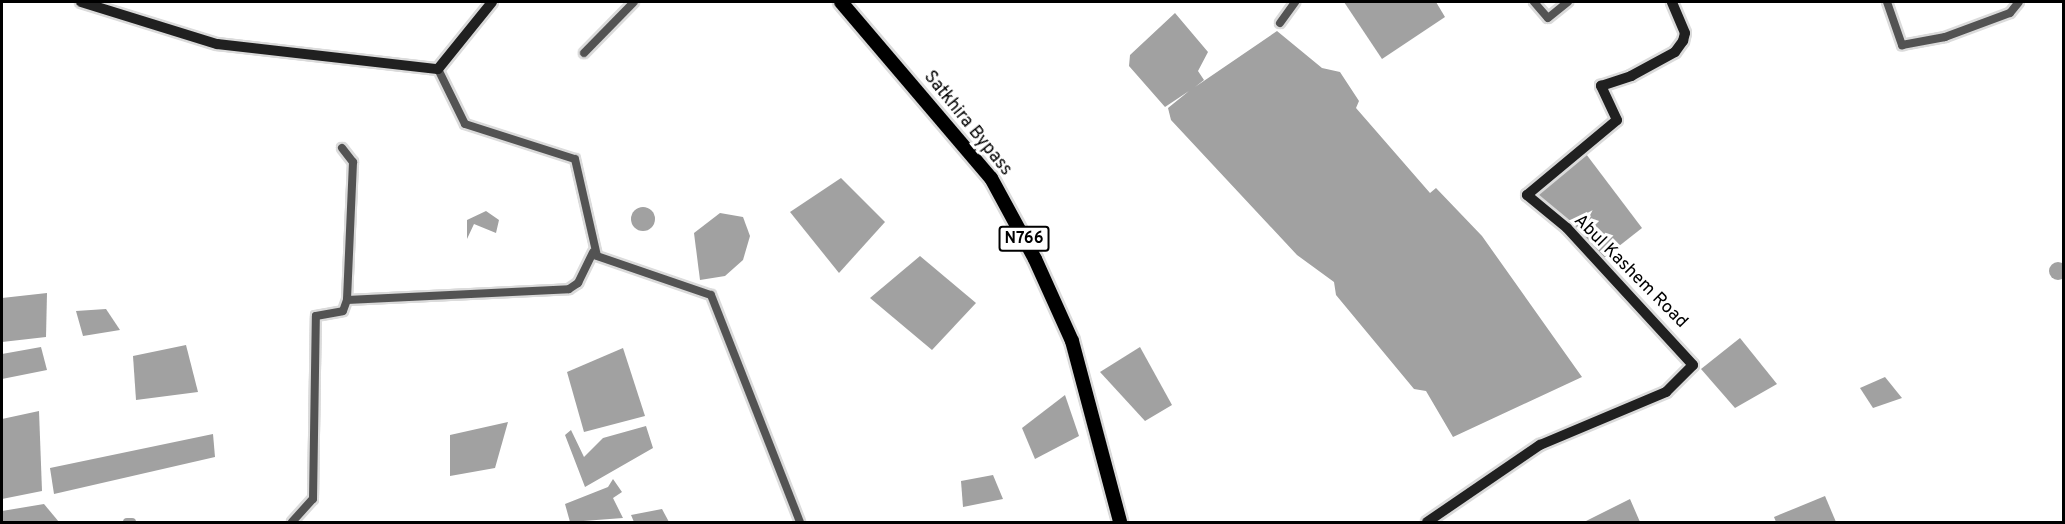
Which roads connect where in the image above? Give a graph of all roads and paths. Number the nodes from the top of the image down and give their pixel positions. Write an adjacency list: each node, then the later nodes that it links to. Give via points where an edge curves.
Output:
1 (81, 2): 13 (street, via 217,44)
2 (492, 2): 13 (street)
3 (634, 2): 12 (street)
4 (841, 2): 19 (highway, Satkhira Bypass / N766, via 991,178 1035,259 1072,341)
5 (1295, 2): 11 (street)
6 (1534, 2): 7 (street, via 1548,18)
7 (1568, 2)
8 (1672, 2): 20 (street, Abul Kashem Road, via 1685,33 1675,52 1631,76 1601,86 1617,120 1527,195 1568,228 1693,365 1666,392 1540,445)
9 (1887, 2): 10 (street, via 1902,45 2010,14)
10 (2019, 2)
11 (1280, 23)
12 (584, 53)
13 (438, 69): 15 (street, via 465,124 575,159)
14 (342, 148): 16 (street, via 353,162)
15 (593, 252): 16 (street, via 578,283 562,290); 18 (street, via 714,299)
16 (347, 300): 17 (street, via 343,311 316,316 314,499)
17 (292, 522)
18 (800, 522)
19 (1120, 522)
20 (1427, 522)

